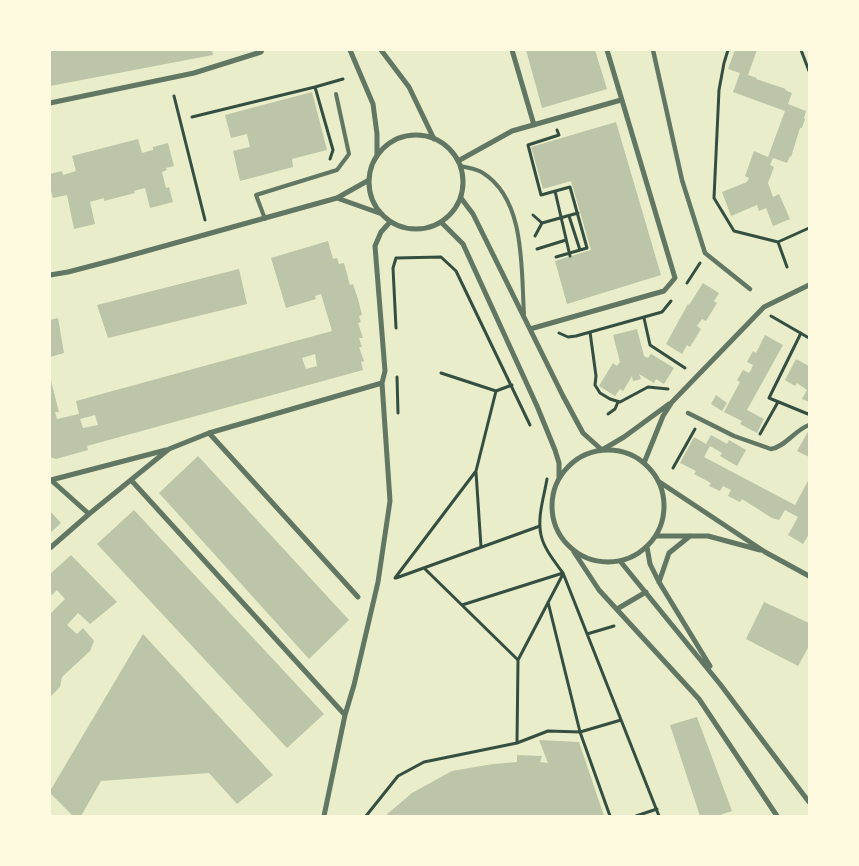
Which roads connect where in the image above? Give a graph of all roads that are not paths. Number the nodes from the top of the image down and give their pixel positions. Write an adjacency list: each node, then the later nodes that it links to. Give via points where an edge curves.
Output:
1 (262, 50): 9 (street, via 194,73)
2 (350, 50): 12 (street, via 373,104)
3 (381, 50): 11 (street, via 410,87)
4 (512, 50): 10 (street)
5 (607, 50): 8 (street)
6 (653, 50): 23 (street, via 682,180 705,253)
7 (336, 94): 18 (lane, via 348,154 338,170 256,194)
8 (621, 100): 10 (street); 25 (street, via 675,278 664,291)
9 (50, 103)
10 (534, 125): 13 (street, via 512,131)
11 (434, 139): 12 (street, via 418,135 402,137); 13 (street, via 446,145)
12 (377, 156): 14 (street)
13 (460, 164): 16 (street); 24 (lane, via 495,182 515,220)
14 (369, 180): 15 (street); 17 (street, via 370,193)
15 (336, 198): 17 (street); 18 (street)
16 (461, 198): 20 (street, via 453,212); 24 (street, via 473,214)
17 (382, 214): 19 (street)
18 (265, 219): 21 (street, via 68,272)
19 (390, 222): 20 (street, via 410,229 426,228); 26 (street, via 375,246 385,370)
20 (441, 222): 34 (street, via 463,244 537,406 555,450)
21 (50, 274)
22 (809, 285): 27 (street, via 764,307)
23 (750, 289)
24 (524, 316): 25 (street)
25 (530, 329): 32 (street, via 583,433)
26 (382, 384): 30 (street); 52 (street, via 390,501 378,582)
27 (672, 402): 32 (street); 33 (street)
28 (688, 412): 29 (street, via 734,436 771,449)
29 (809, 426)
30 (209, 433): 31 (street); 49 (street)
31 (169, 450): 35 (street); 36 (street)
32 (602, 450): 33 (street, via 625,453); 34 (street, via 578,459)
33 (644, 463): 37 (street)
34 (560, 477): 43 (street, via 551,508 554,524)
35 (50, 480): 38 (street)
36 (131, 480): 38 (street); 52 (street)
37 (658, 481): 39 (street, via 664,499 663,518); 44 (street)
38 (89, 514): 42 (street)
39 (656, 536): 40 (street); 41 (street)
40 (690, 536): 44 (street, via 708,536); 47 (street, via 669,553)
41 (647, 547): 45 (street); 47 (street, via 650,564)
42 (50, 548)
43 (574, 551): 45 (street, via 605,563); 50 (street, via 599,590)
44 (765, 552): 46 (street)
45 (620, 561): 48 (street)
46 (809, 576)
47 (659, 582): 51 (street)
48 (646, 592): 50 (street); 51 (street)
49 (358, 597)
50 (617, 609): 55 (street, via 698,699)
51 (720, 684): 53 (street)
52 (345, 715): 54 (street)
53 (809, 802)
54 (324, 816)
55 (777, 816)

